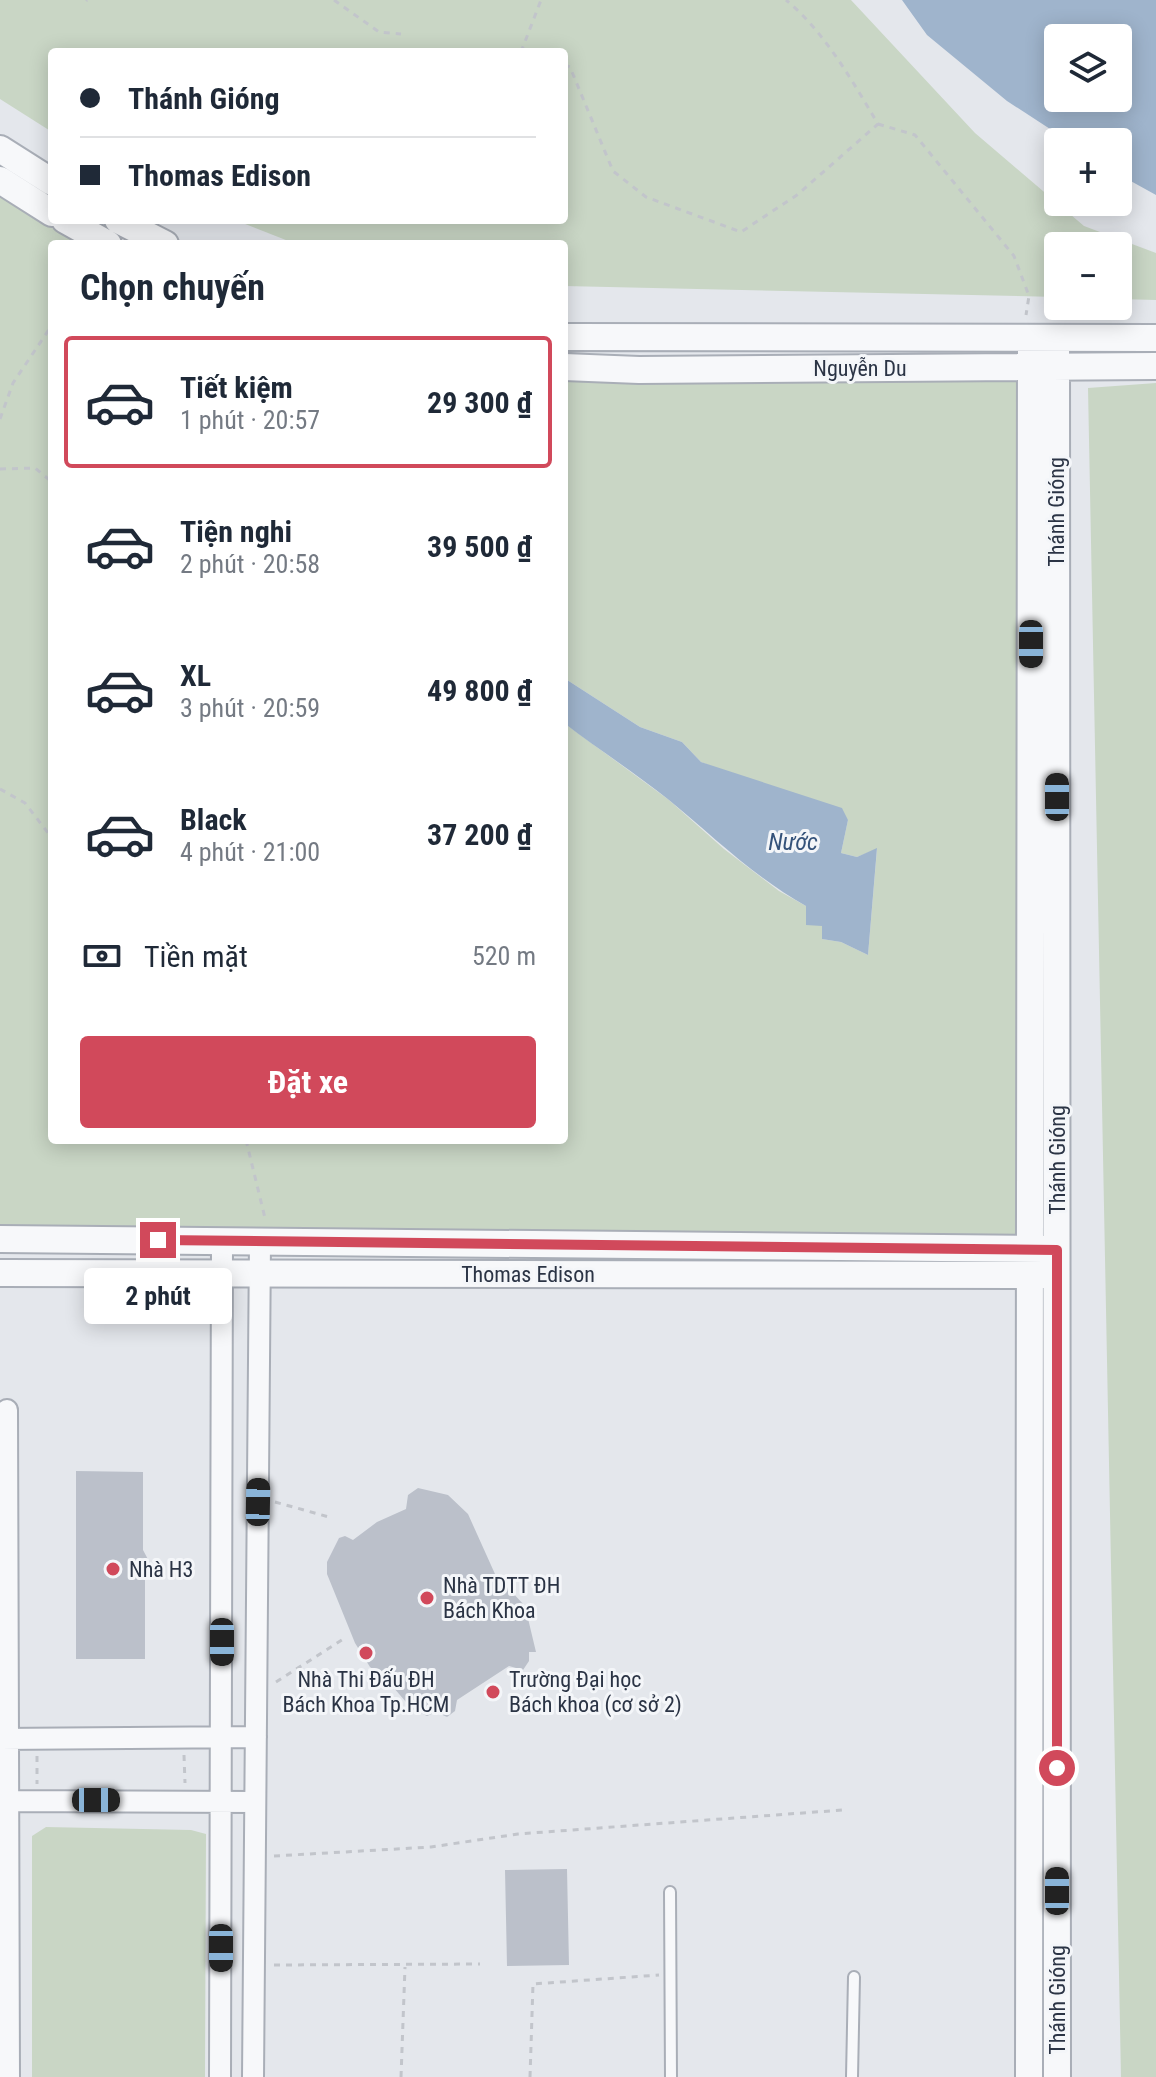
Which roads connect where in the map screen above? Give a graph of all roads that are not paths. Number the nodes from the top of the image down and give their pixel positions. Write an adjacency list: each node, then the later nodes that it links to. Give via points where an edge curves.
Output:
1 (0, 149): 2 (street)
2 (48, 179)
3 (0, 180): 4 (street)
4 (48, 210)
5 (72, 224): 7 (street)
6 (126, 224): 8 (street)
7 (101, 240)
8 (157, 240)
9 (568, 337): 11 (street, Nguyễn Du)
10 (1156, 338): 12 (street, Nguyễn Du)
11 (662, 339): 12 (street, Nguyễn Du); 16 (street)
12 (1037, 339): 15 (street, Thánh Gióng)
13 (1156, 366): 15 (street, Nguyễn Du)
14 (568, 367): 16 (street, Nguyễn Du)
15 (1044, 367): 16 (street, Nguyễn Du); 17 (street, Thánh Gióng)
16 (664, 368)
17 (1044, 767): 21 (street, Thánh Gióng); 22 (street, Thánh Gióng)
18 (0, 1239): 19 (street, Thomas Edison)
19 (222, 1241): 20 (street, Thomas Edison); 24 (street)
20 (265, 1242): 21 (street, Thomas Edison); 25 (street)
21 (1030, 1262): 22 (street, Thomas Edison); 25 (street, Thomas Edison); 29 (street, Thánh Gióng)
22 (1057, 1262): 32 (street, Thánh Gióng)
23 (0, 1273): 24 (street, Thomas Edison)
24 (224, 1274): 25 (street, Thomas Edison); 27 (street)
25 (260, 1274): 28 (street)
26 (7, 1410): 33 (street)
27 (223, 1483): 28 (street); 30 (street)
28 (258, 1492): 31 (street)
29 (1029, 1736): 32 (street); 46 (street, Thánh Gióng)
30 (222, 1737): 31 (street); 33 (street); 35 (street)
31 (256, 1737): 36 (street)
32 (1057, 1737): 47 (street, Thánh Gióng)
33 (4, 1739): 34 (street)
34 (4, 1800): 35 (street); 41 (street)
35 (221, 1801): 36 (street); 39 (street)
36 (255, 1802): 40 (street)
37 (670, 1892): 44 (lane)
38 (854, 1977): 45 (lane)
39 (221, 2007): 40 (street); 42 (street)
40 (253, 2008): 43 (street)
41 (9, 2077)
42 (220, 2077)
43 (253, 2077)
44 (671, 2077)
45 (852, 2077)
46 (1029, 2077)
47 (1057, 2077)

